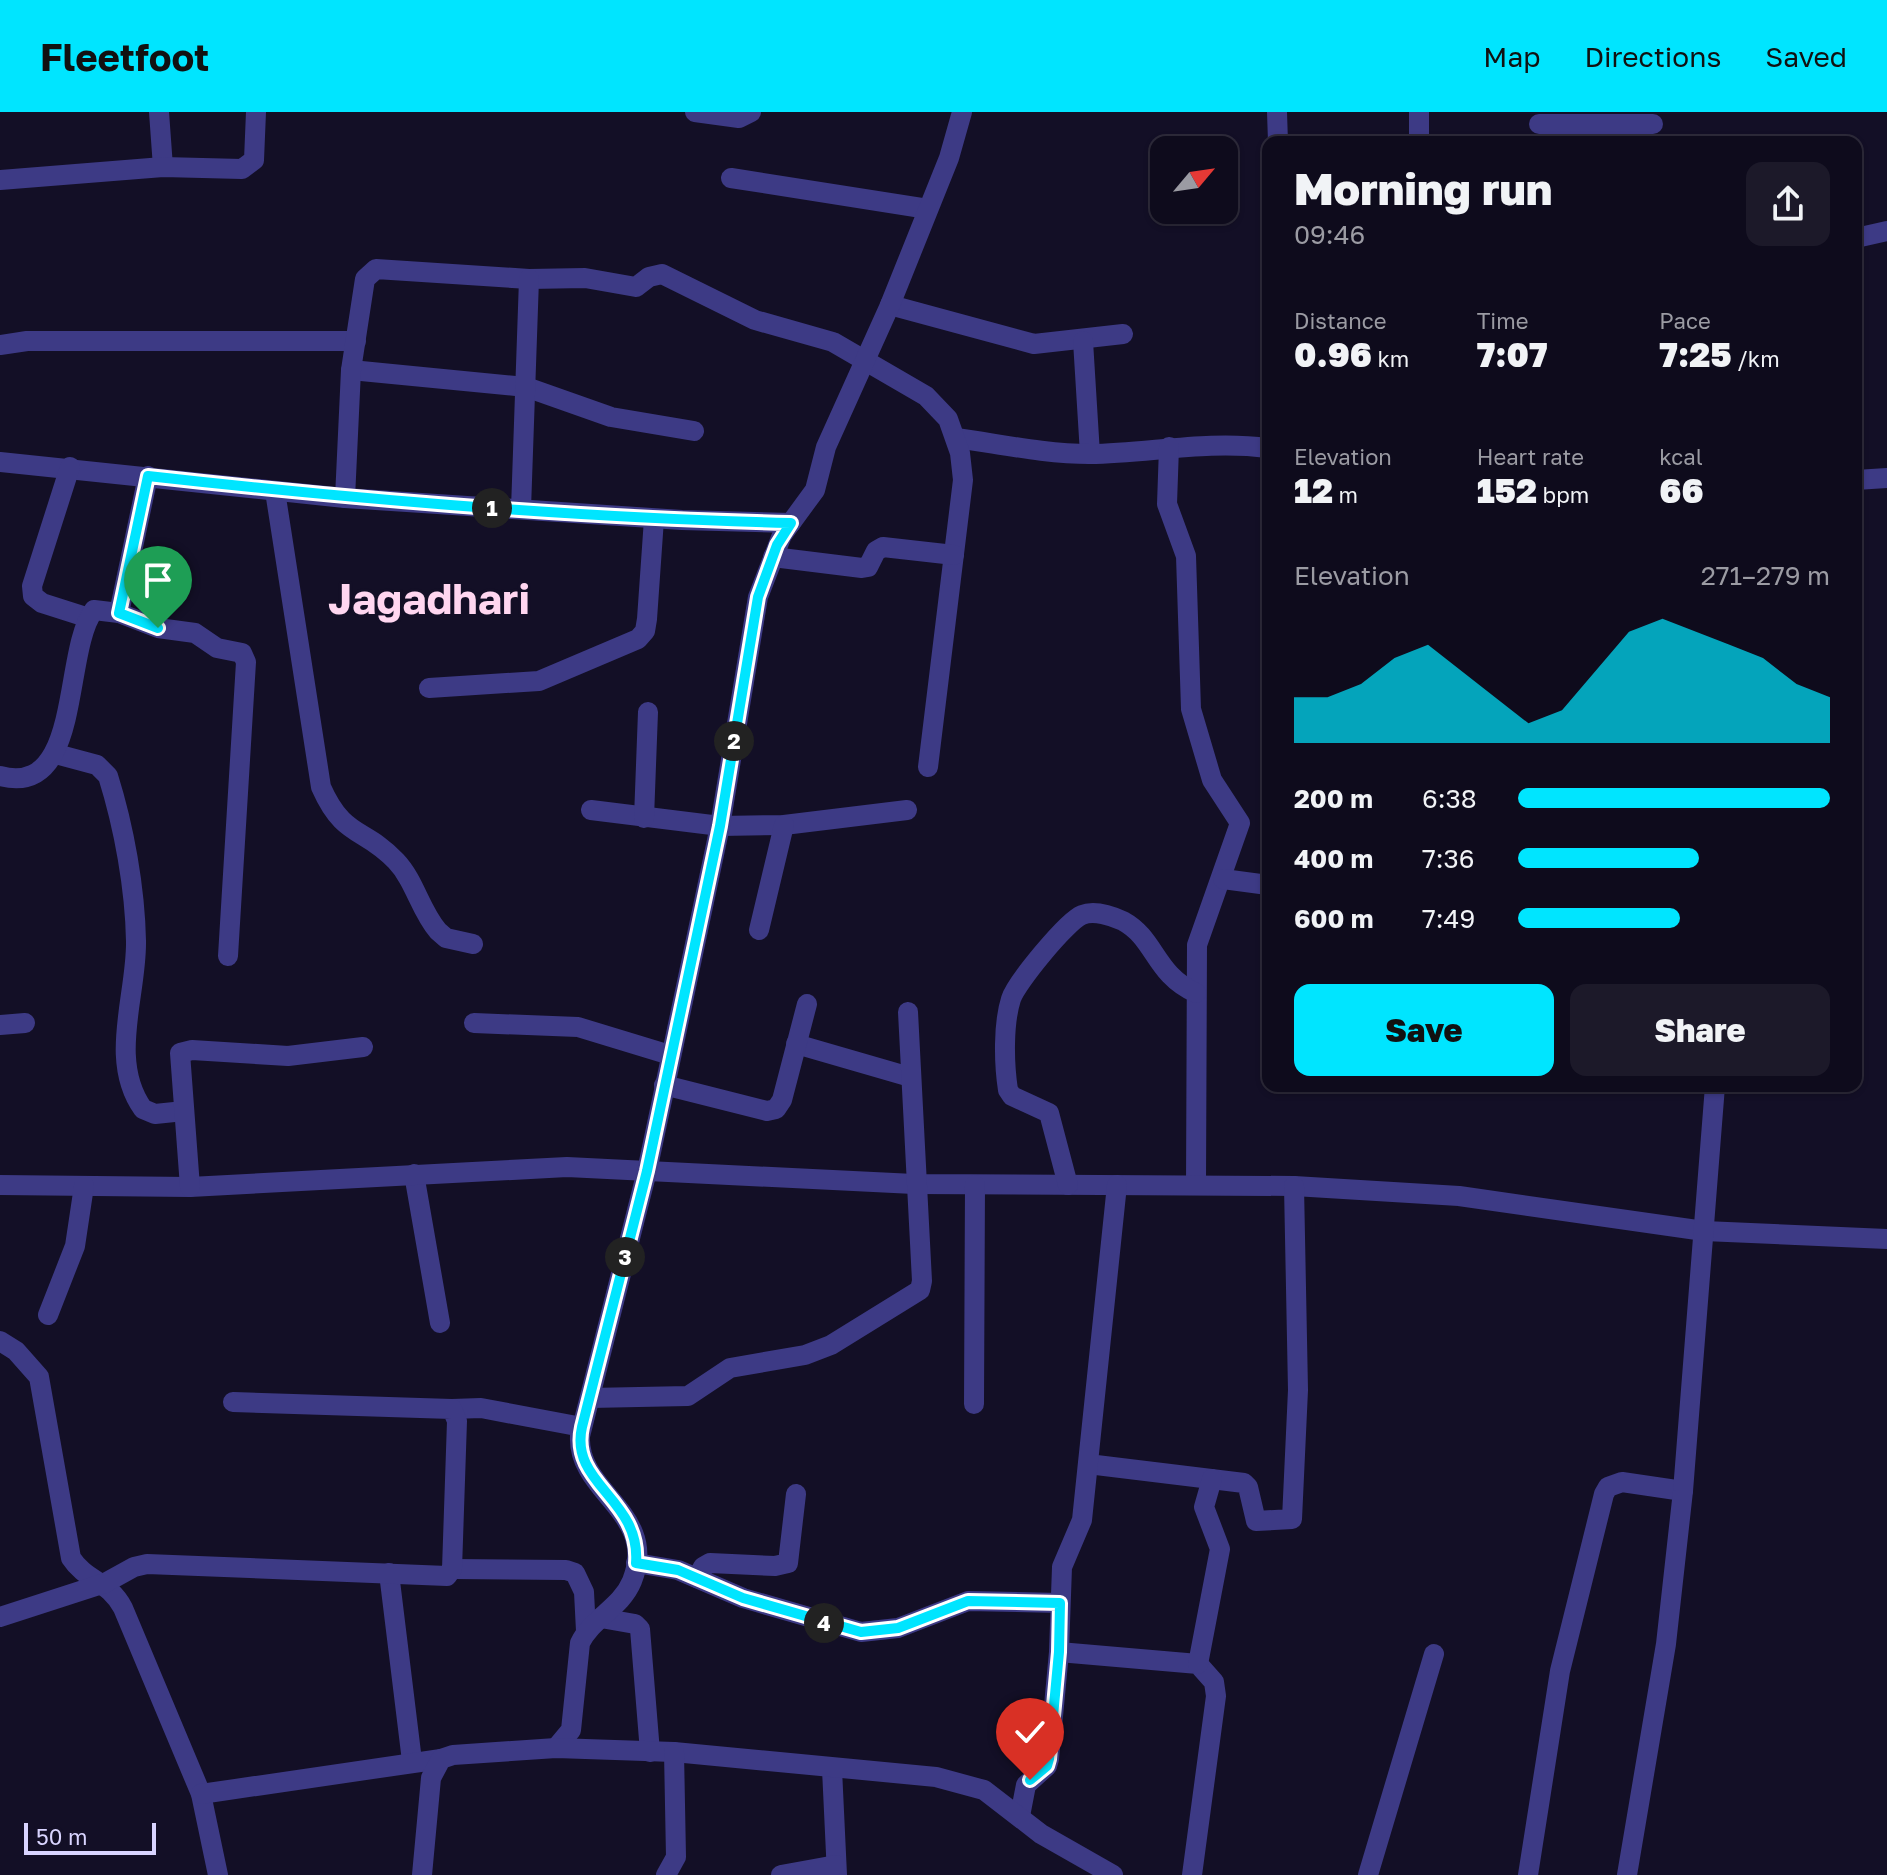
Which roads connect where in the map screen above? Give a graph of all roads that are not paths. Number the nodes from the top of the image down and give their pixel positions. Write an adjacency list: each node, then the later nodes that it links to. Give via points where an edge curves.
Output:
1 (159, 112): 12 (street)
2 (256, 112): 12 (street, via 254,160 248,168)
3 (695, 112): 4 (street, via 739,118)
4 (751, 112)
5 (962, 112): 15 (street)
6 (1277, 112): 10 (street)
7 (1419, 112): 11 (street)
8 (1539, 126): 9 (street)
9 (1654, 126)
10 (1278, 136)
11 (1419, 136)
12 (163, 167): 14 (street)
13 (731, 178): 15 (street)
14 (0, 180)
15 (928, 209): 19 (street)
16 (1887, 231): 17 (street)
17 (1862, 237)
18 (529, 279): 21 (street, via 376,269 365,279); 24 (street, via 585,278 636,287 656,274 670,276 755,320 817,336); 26 (street)
19 (890, 305): 22 (street, via 1034,344); 24 (street)
20 (1123, 334): 22 (street)
21 (356, 341): 23 (street); 25 (street)
22 (1083, 341): 31 (street)
23 (0, 345)
24 (865, 360): 28 (street, via 926,396 948,419); 41 (street, via 826,447 815,490)
25 (351, 370): 26 (street); 38 (street)
26 (526, 387): 27 (street, via 611,417); 39 (street)
27 (694, 431)
28 (956, 438): 31 (street); 42 (street, via 963,480)
29 (1169, 447): 30 (street, via 1228,443); 31 (street); 56 (street, via 1167,504 1186,556 1191,709 1212,780 1240,823)
30 (1262, 447)
31 (1090, 454)
32 (0, 462): 33 (street)
33 (70, 467): 34 (street); 45 (street, via 33,596)
34 (148, 476): 37 (street); 44 (street)
35 (1887, 478): 36 (street)
36 (1862, 480)
37 (275, 491): 38 (street); 59 (street, via 321,787 345,826 396,861 438,931)
38 (345, 498): 39 (street)
39 (521, 509): 40 (street)
40 (654, 519): 41 (street); 46 (street, via 647,619 638,639 539,681)
41 (791, 523): 43 (street)
42 (954, 555): 43 (street, via 883,547 862,568); 49 (street)
43 (773, 557): 55 (street, via 750,633)
44 (119, 613): 45 (street, via 99,608); 60 (street, via 152,627 195,633 217,648 245,657)
45 (89, 618): 48 (street)
46 (429, 688)
47 (648, 712): 53 (street)
48 (56, 754): 50 (street, via 27,777); 73 (street, via 97,765 108,776 136,938 125,1023 132,1088 143,1109 155,1114)
49 (928, 767)
50 (0, 776)
51 (591, 810): 53 (street)
52 (907, 810): 54 (street)
53 (644, 818): 55 (street)
54 (784, 825): 55 (street); 58 (street)
55 (720, 826): 69 (street)
56 (1223, 879): 57 (street); 61 (street, via 1197,945)
57 (1262, 884)
58 (759, 930)
59 (473, 944)
60 (228, 956)
61 (1196, 993): 79 (street, via 1169,977 1122,920 1090,913 1075,919 1016,987 1009,1009 1008,1090 1049,1113); 81 (street)
62 (807, 1004): 67 (street)
63 (908, 1012): 70 (street)
64 (25, 1023): 66 (street)
65 (474, 1023): 69 (street, via 578,1027)
66 (0, 1025)
67 (796, 1044): 70 (street); 71 (street, via 776,1109)
68 (363, 1047): 73 (street, via 288,1056 185,1050 180,1053)
69 (670, 1055): 71 (street)
70 (910, 1077): 76 (street)
71 (664, 1085): 74 (street)
72 (1715, 1092): 85 (street)
73 (184, 1111): 84 (street)
74 (647, 1171): 75 (street, via 567,1167); 76 (street); 90 (street)
75 (414, 1174): 84 (street); 88 (street)
76 (914, 1184): 78 (street); 90 (street, via 922,1281 911,1298 820,1351 730,1368 688,1396)
77 (0, 1185): 82 (street)
78 (975, 1185): 79 (street); 92 (street)
79 (1068, 1185): 80 (street)
80 (1117, 1185): 81 (street); 95 (street)
81 (1196, 1185): 83 (street)
82 (84, 1186): 84 (street); 87 (street, via 72,1254)
83 (1294, 1186): 85 (street, via 1459,1196); 96 (street, via 1294,1516 1284,1522 1256,1521 1244,1483)
84 (190, 1187)
85 (1704, 1231): 86 (street); 97 (street)
86 (1887, 1239)
87 (48, 1315)
88 (440, 1323)
89 (0, 1341): 103 (street, via 39,1377 71,1558 84,1573)
90 (590, 1398): 94 (street)
91 (233, 1402): 93 (street)
92 (974, 1404)
93 (452, 1409): 94 (street, via 481,1408); 100 (street, via 457,1421)
94 (582, 1427): 99 (street, via 579,1451 591,1475 627,1518)
95 (1088, 1464): 96 (street); 104 (street, via 1082,1520 1062,1567)
96 (1212, 1479): 109 (street, via 1204,1507 1220,1549)
97 (1683, 1491): 126 (street, via 1622,1482 1604,1494 1557,1686); 127 (street, via 1666,1644)
98 (796, 1494): 102 (street, via 788,1563 710,1563)
99 (636, 1563): 102 (street); 106 (street, via 623,1598)
100 (452, 1569): 101 (street, via 437,1577); 106 (street, via 575,1573)
101 (389, 1573): 103 (street, via 147,1564); 114 (street)
102 (697, 1578): 104 (street, via 743,1598 861,1632 898,1628 968,1601)
103 (105, 1583): 105 (street); 116 (street, via 123,1608)
104 (1060, 1603): 107 (street)
105 (0, 1617)
106 (593, 1624): 110 (street, via 576,1659 571,1730); 111 (street, via 635,1624 640,1629)
107 (1059, 1652): 109 (street); 117 (street, via 1049,1759 1026,1785)
108 (1434, 1654): 125 (street)
109 (1198, 1664): 124 (street, via 1214,1682 1216,1696)
110 (556, 1748): 111 (street); 113 (street)
111 (650, 1752): 112 (street)
112 (674, 1752): 115 (street); 121 (street, via 676,1857)
113 (441, 1759): 114 (street); 120 (street, via 431,1778)
114 (412, 1761): 116 (street)
115 (832, 1769): 117 (street, via 966,1784 984,1790); 118 (street)
116 (201, 1794): 119 (street)
117 (1020, 1816): 123 (street)
118 (836, 1870): 122 (street)
119 (218, 1875)
120 (422, 1875)
121 (666, 1875)
122 (781, 1875)
123 (1113, 1875)
124 (1192, 1875)
125 (1368, 1875)
126 (1528, 1875)
127 (1627, 1875)

